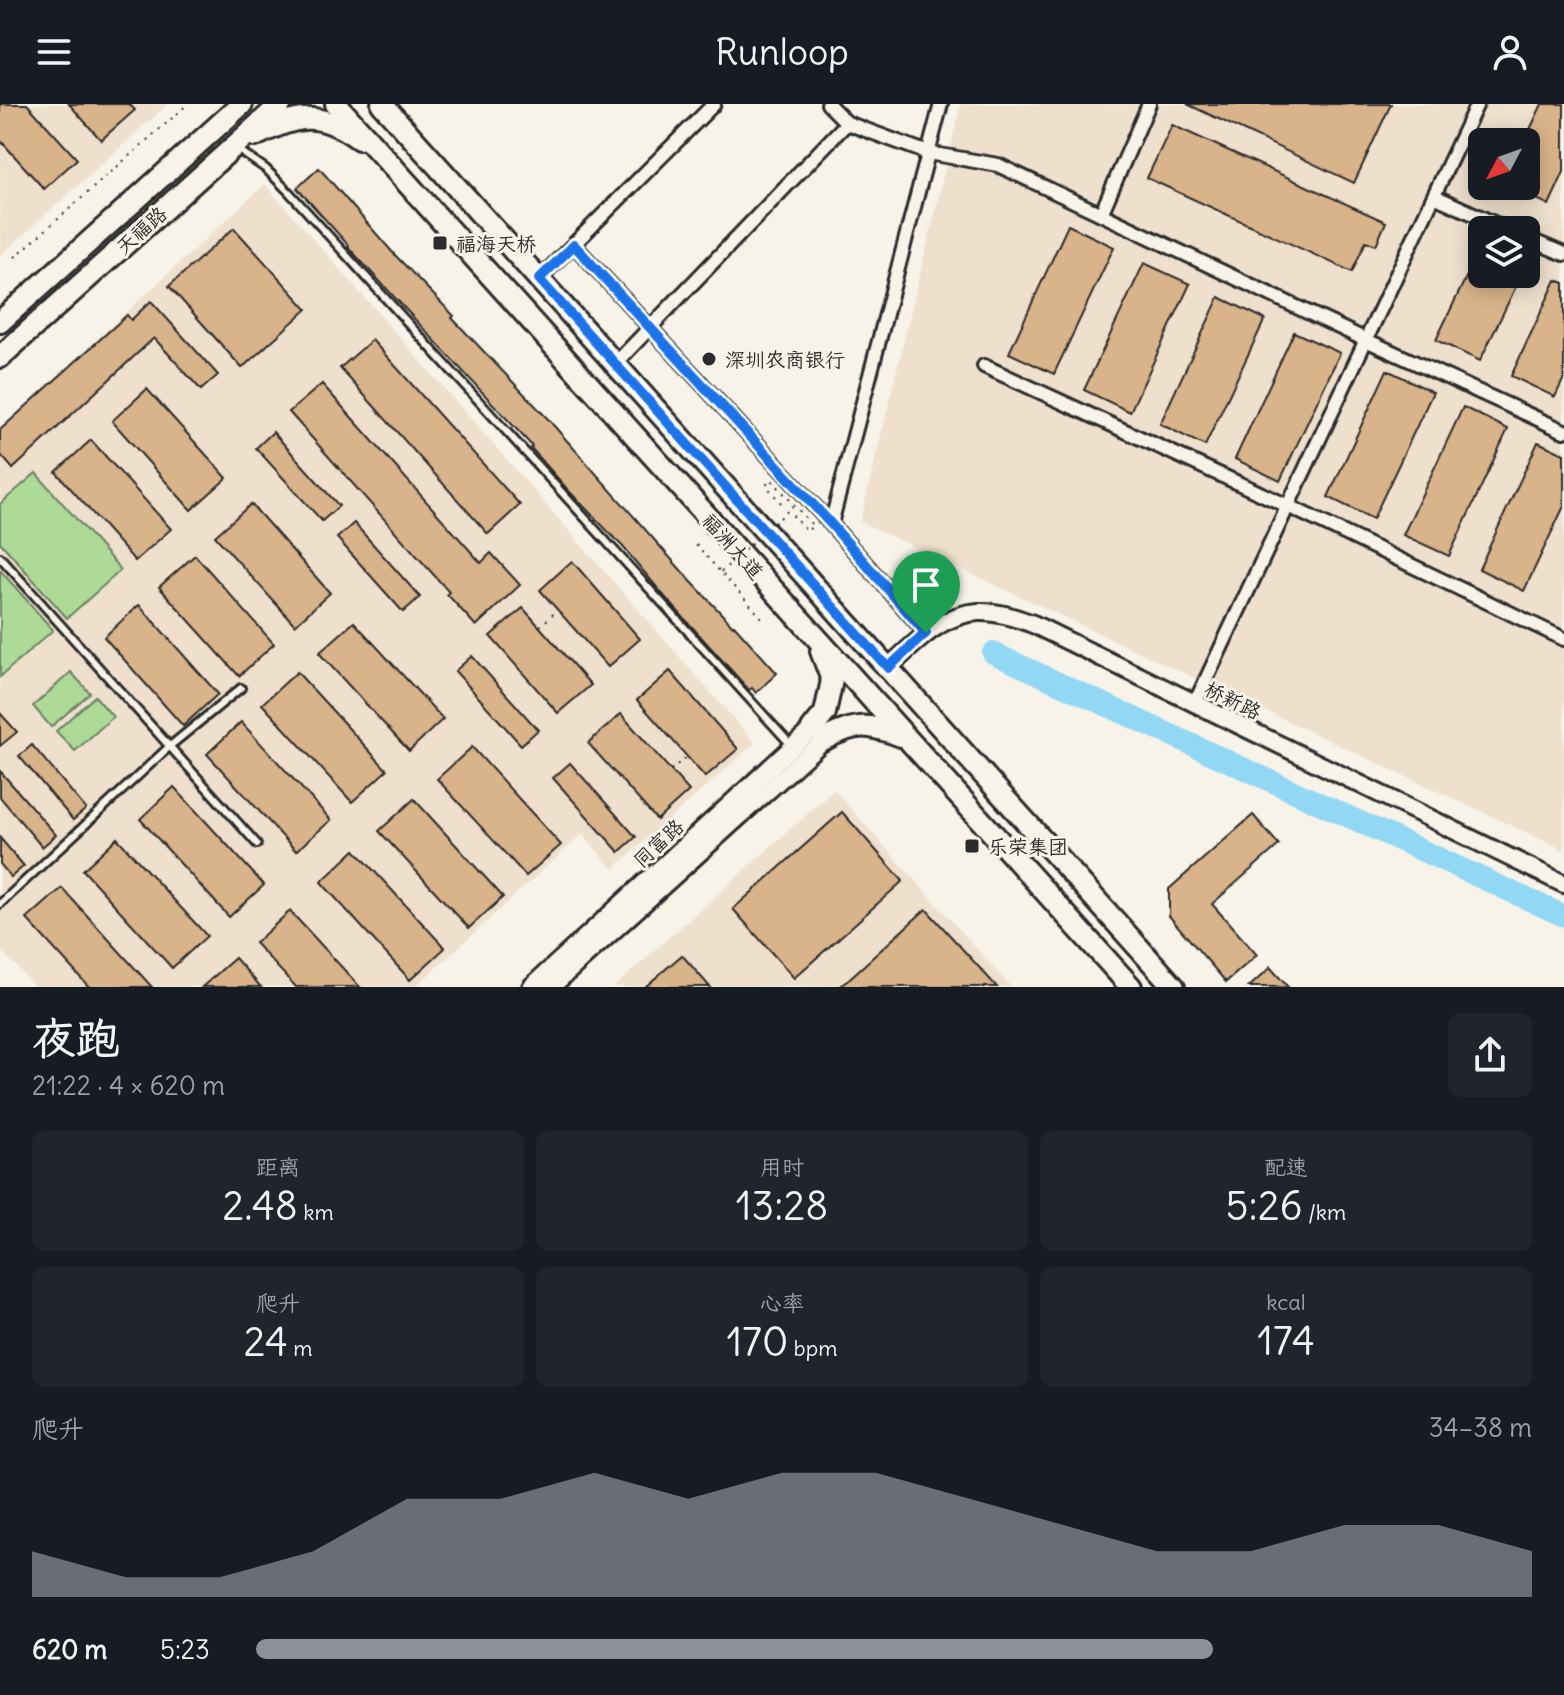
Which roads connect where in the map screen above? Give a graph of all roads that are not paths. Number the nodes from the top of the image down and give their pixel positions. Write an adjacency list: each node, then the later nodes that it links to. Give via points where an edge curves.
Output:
1 (228, 104): 13 (main road)
2 (242, 104): 13 (main road, 天福路)
3 (281, 104): 15 (main road, 天福路)
4 (336, 104): 17 (main road, 福洲大道)
5 (382, 104): 14 (main road, 福洲大道)
6 (392, 104): 14 (main road)
7 (714, 104): 22 (street)
8 (828, 104): 12 (street)
9 (941, 104): 16 (street)
10 (1149, 104): 19 (street)
11 (1477, 104): 18 (street)
12 (847, 123): 16 (street); 26 (street)
13 (209, 134): 25 (main road, 天福路)
14 (415, 141): 24 (main road, 福洲大道)
15 (234, 147): 17 (main road, via 293,119 312,118 355,135); 28 (main road, 天福路); 44 (lane, via 289,192)
16 (928, 153): 19 (street, via 998,165); 33 (street)
17 (388, 162): 37 (main road, 福洲大道)
18 (1434, 196): 20 (street); 27 (street)
19 (1101, 214): 27 (street)
20 (1478, 216)
21 (1540, 244): 23 (street)
22 (574, 245): 24 (street); 26 (street)
23 (1564, 254)
24 (539, 279): 29 (main road, 福洲大道)
25 (0, 322)
26 (651, 328): 29 (street); 33 (street)
27 (1366, 340): 31 (street); 32 (street)
28 (0, 357)
29 (615, 364): 38 (main road, 福洲大道)
30 (984, 366): 32 (street)
31 (1564, 431)
32 (1288, 506): 36 (street); 40 (street)
33 (831, 524): 35 (street)
34 (0, 557): 43 (lane)
35 (926, 633): 38 (street, 桥新路); 40 (street, 桥新路, via 978,612 1008,615)
36 (1564, 639)
37 (817, 640): 41 (main road, via 832,680); 42 (main road, 福洲大道)
38 (888, 668): 51 (main road, 福洲大道)
39 (241, 688): 43 (lane)
40 (1195, 703): 46 (street, 桥新路)
41 (819, 734): 42 (main road, via 876,727); 44 (street, 同富路); 49 (street, 同富路)
42 (905, 738): 50 (main road, 福洲大道)
43 (170, 746): 45 (lane); 47 (lane)
44 (792, 746): 48 (street, 同富路)
45 (257, 844)
46 (1564, 884)
47 (0, 904)
48 (531, 987)
49 (551, 987)
50 (1131, 987)
51 (1174, 987)

